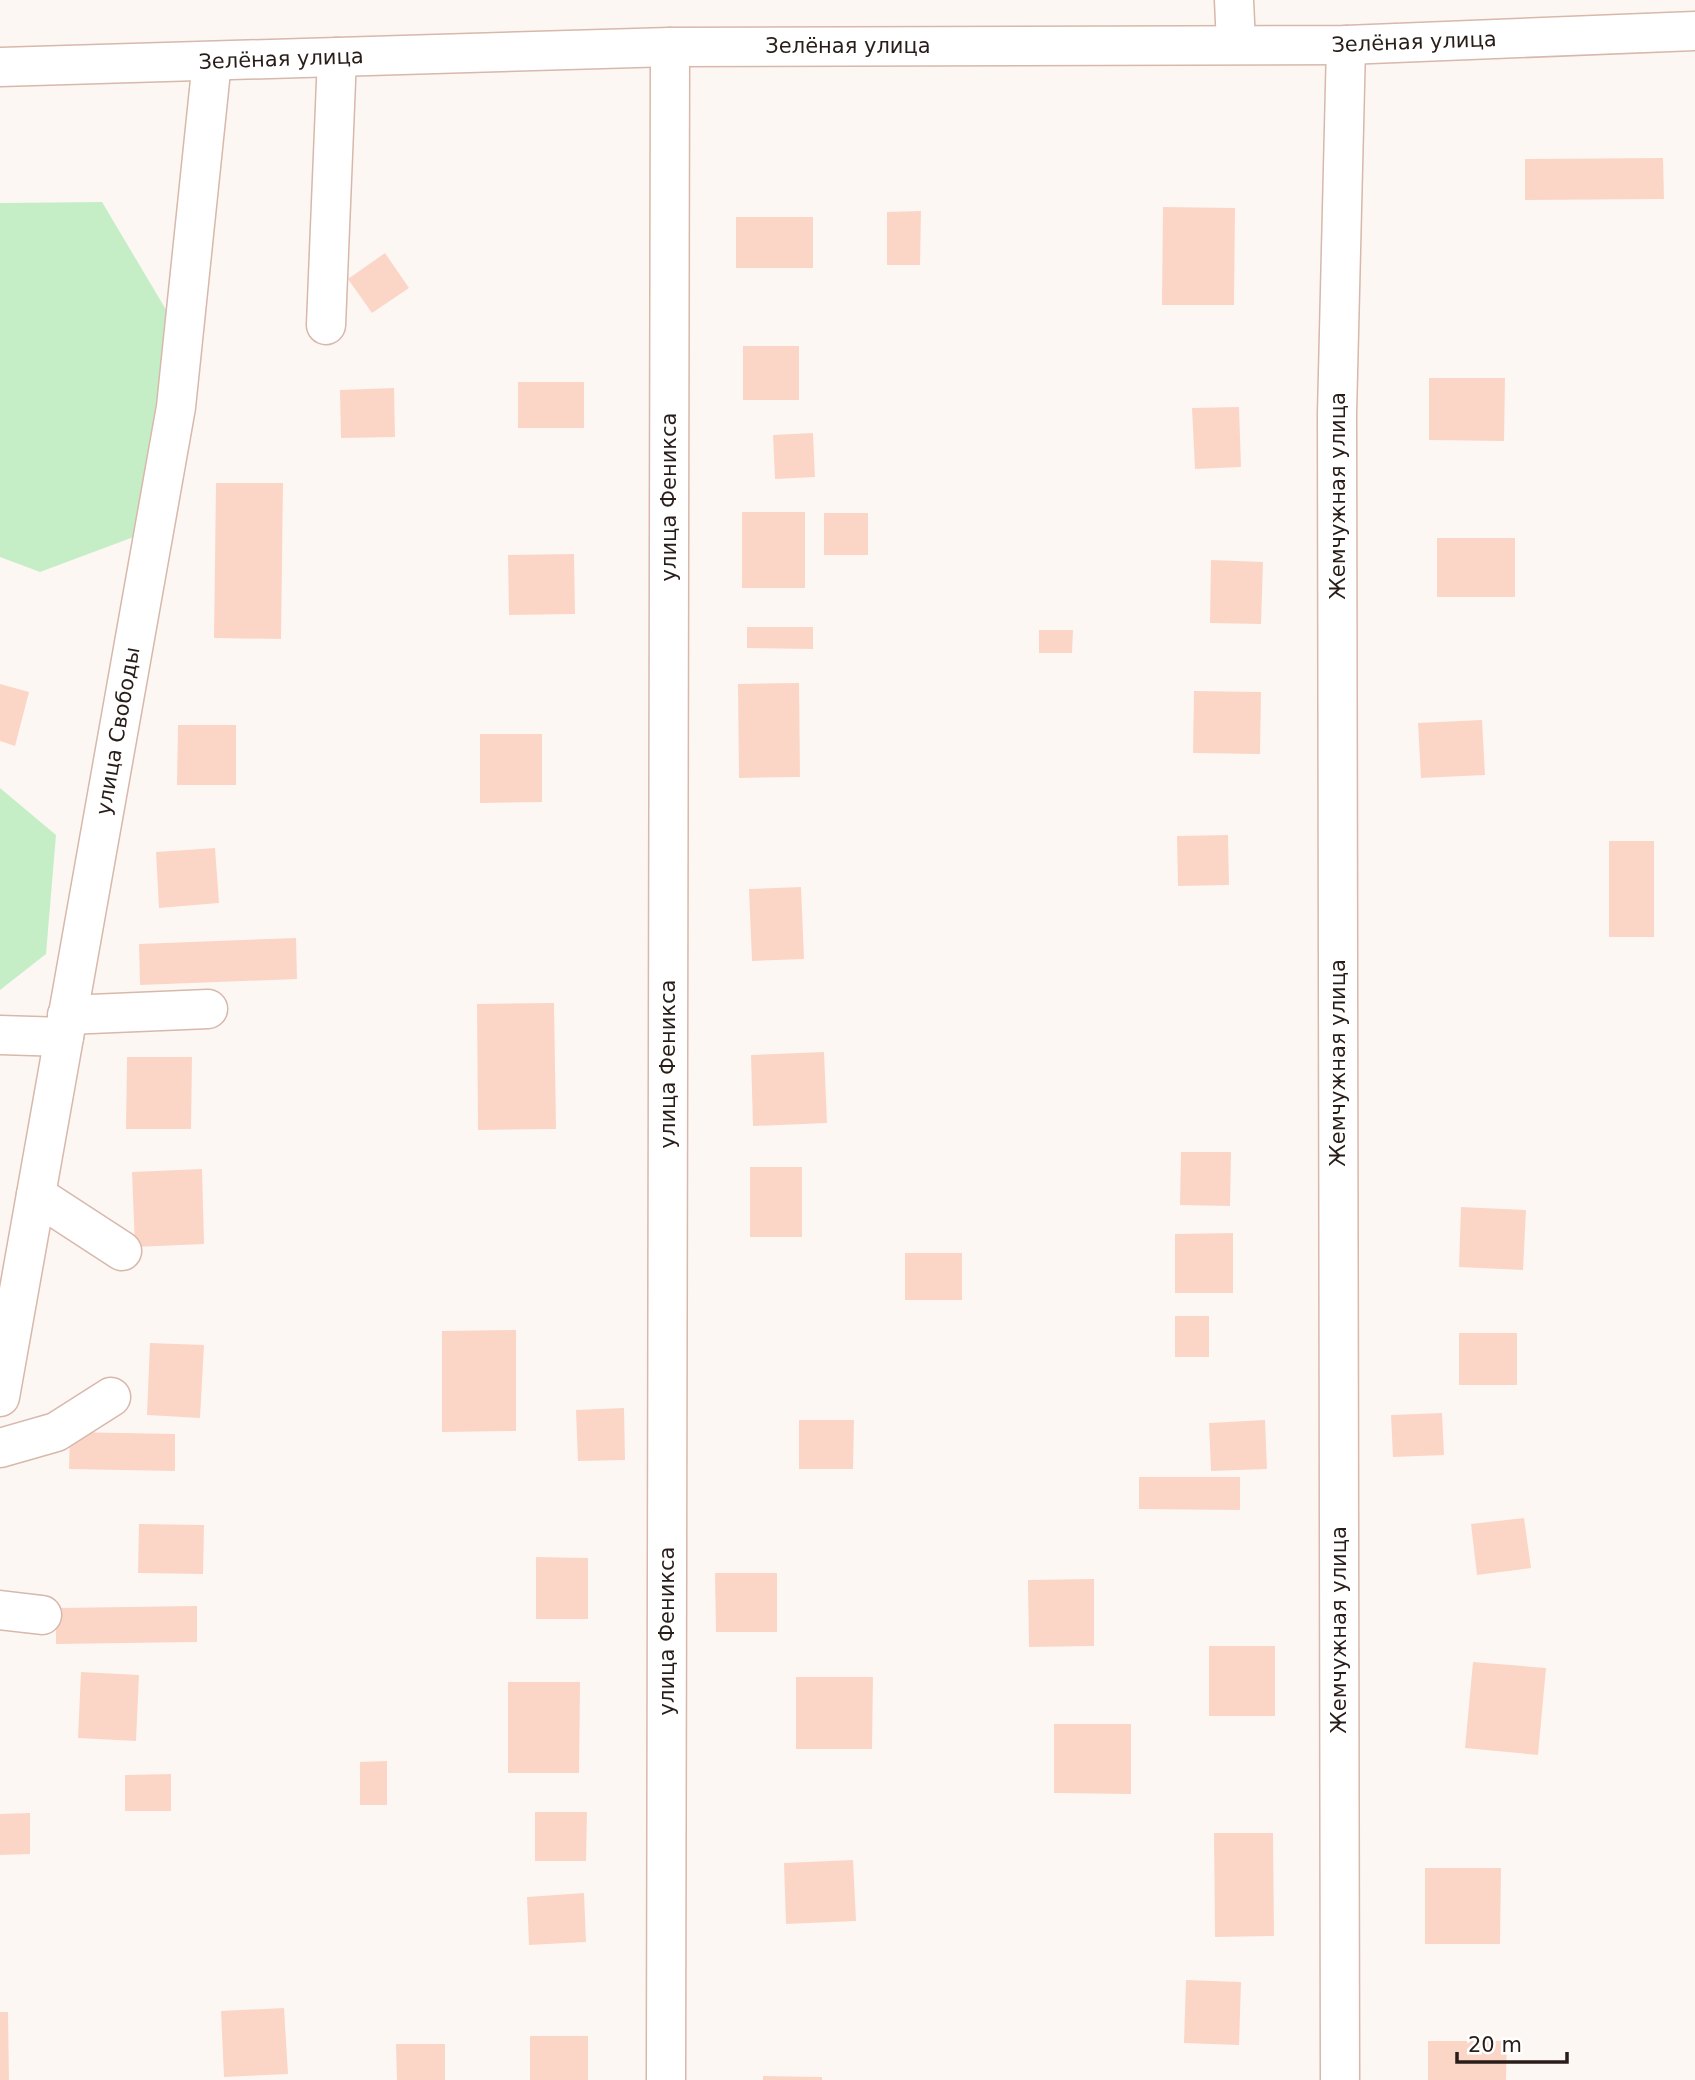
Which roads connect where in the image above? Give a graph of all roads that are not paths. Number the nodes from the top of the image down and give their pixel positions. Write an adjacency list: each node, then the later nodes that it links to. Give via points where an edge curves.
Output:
1 (1234, 0): 3 (street)
2 (1695, 31): 4 (street, Зелёная улица)
3 (1236, 44): 4 (street, Зелёная улица); 5 (street, Зелёная улица)
4 (1346, 45): 21 (street, Жемчужная улица, via 1337,414)
5 (670, 47): 6 (street, Зелёная улица); 20 (street, улица Феникса)
6 (337, 57): 7 (street, Зелёная улица); 9 (street)
7 (212, 61): 8 (street, Зелёная улица); 11 (street, улица Свободы, via 176,407)
8 (0, 67)
9 (326, 325)
10 (208, 1009): 11 (street)
11 (66, 1026): 12 (street); 13 (street, улица Свободы)
12 (0, 1035)
13 (36, 1195): 14 (street); 15 (street, улица Свободы)
14 (122, 1251)
15 (0, 1397)
16 (111, 1397): 17 (street, via 56,1432)
17 (0, 1448)
18 (0, 1610): 19 (street)
19 (42, 1615)
20 (666, 2080)
21 (1340, 2080)

